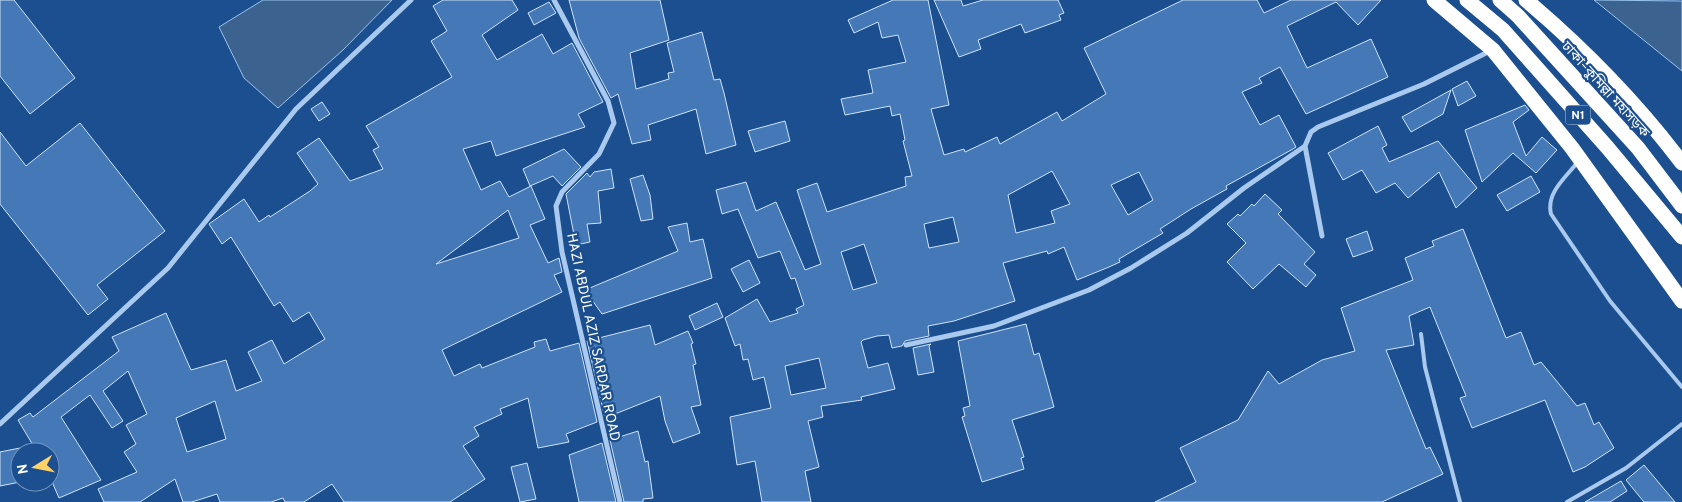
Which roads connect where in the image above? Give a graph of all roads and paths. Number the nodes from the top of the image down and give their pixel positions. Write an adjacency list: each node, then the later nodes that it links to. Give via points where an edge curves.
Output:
1 (411, 0): 18 (street, via 296,109 168,268)
2 (554, 0): 20 (street, HAZI ABDUL AZIZ SARDAR ROAD, via 608,102 614,123 599,154 562,192 556,206 562,252)
3 (1434, 0): 7 (highway)
4 (1467, 0): 13 (highway, N1, via 1504,30)
5 (1500, 0): 11 (highway, ঢাকা–কুমিল্লা মহাসড়ক / N1, via 1638,148)
6 (1526, 0): 10 (highway, via 1560,28 1646,116)
7 (1493, 50): 8 (street, via 1424,84 1318,127 1311,132); 9 (highway)
8 (1305, 146): 12 (street); 16 (street, via 1187,233 1089,290 994,326)
9 (1580, 160): 14 (highway); 17 (lane, via 1551,196 1551,214 1610,302)
10 (1682, 163)
11 (1682, 206)
12 (1322, 236)
13 (1682, 237)
14 (1682, 301)
15 (1421, 334): 21 (lane, via 1425,367)
16 (906, 345)
17 (1682, 387)
18 (0, 424)
19 (1682, 424): 22 (lane, via 1626,468)
20 (620, 502)
21 (1460, 502)
22 (1567, 502)

